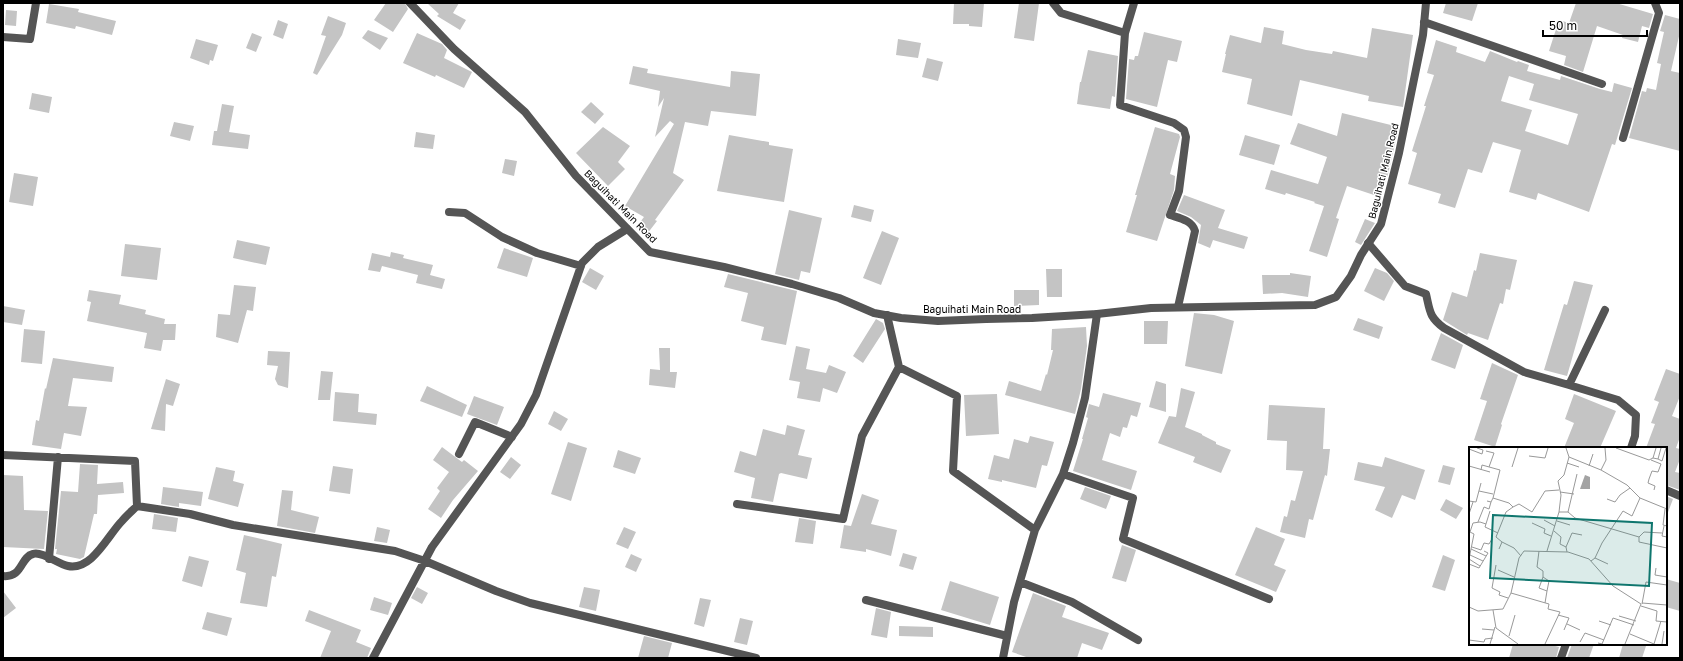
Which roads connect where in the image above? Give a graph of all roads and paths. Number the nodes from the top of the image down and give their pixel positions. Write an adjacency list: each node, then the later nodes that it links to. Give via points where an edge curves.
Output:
1 (36, 3): 9 (street, via 30,39)
2 (410, 3): 13 (street, Baguihati Main Road, via 454,49 525,112 576,176)
3 (1053, 3): 8 (street, via 1061,13)
4 (1134, 3): 8 (street)
5 (1426, 3): 7 (street, Baguihati Main Road)
6 (1655, 3): 11 (street, via 1659,13)
7 (1424, 22): 10 (street); 14 (street, Baguihati Main Road, via 1399,153 1381,224)
8 (1125, 33): 16 (street, via 1120,104 1174,123 1184,130 1186,137 1179,191 1170,215 1188,222 1194,226 1195,231)
9 (3, 37)
10 (1602, 84)
11 (1624, 138)
12 (449, 212): 15 (street, via 465,213 502,237 537,253)
13 (627, 229): 15 (street, via 598,247); 19 (street, Baguihati Main Road, via 650,252 792,284 839,298 874,313)
14 (1368, 243): 16 (street, Baguihati Main Road, via 1351,276 1336,297 1315,305); 21 (street, via 1404,286 1426,294 1434,320 1444,328 1524,372)
15 (581, 266): 22 (street, via 536,395)
16 (1178, 307): 18 (street, Baguihati Main Road)
17 (1605, 310): 21 (street)
18 (1097, 314): 19 (street, Baguihati Main Road, via 938,321); 27 (street, via 1085,398)
19 (887, 315): 20 (street)
20 (899, 367): 30 (street, via 862,436 843,519); 32 (street, via 957,396 953,471)
21 (1569, 385): 23 (street, via 1618,400 1636,415 1635,436)
22 (512, 437): 24 (street, via 475,422); 34 (street, via 432,547)
23 (1631, 447)
24 (459, 454)
25 (3, 455): 26 (street)
26 (58, 457): 31 (street, via 135,460); 33 (street)
27 (1063, 474): 32 (street); 38 (street, via 1133,498 1123,539)
28 (1667, 490): 29 (street)
29 (1680, 496)
30 (738, 504)
31 (137, 506): 33 (street, via 121,521 107,542 82,565 69,566); 34 (street, via 190,514 233,525 395,551)
32 (1035, 530): 36 (street)
33 (49, 559): 35 (street, via 34,553 13,575)
34 (425, 561): 42 (street); 43 (street, via 530,603)
35 (3, 576)
36 (1020, 582): 39 (street); 40 (street, via 1072,602)
37 (866, 600): 39 (street)
38 (1269, 600)
39 (1007, 636): 44 (street)
40 (1138, 640)
41 (1566, 645): 45 (street)
42 (373, 658)
43 (756, 658)
44 (1003, 658)
45 (1561, 658)

